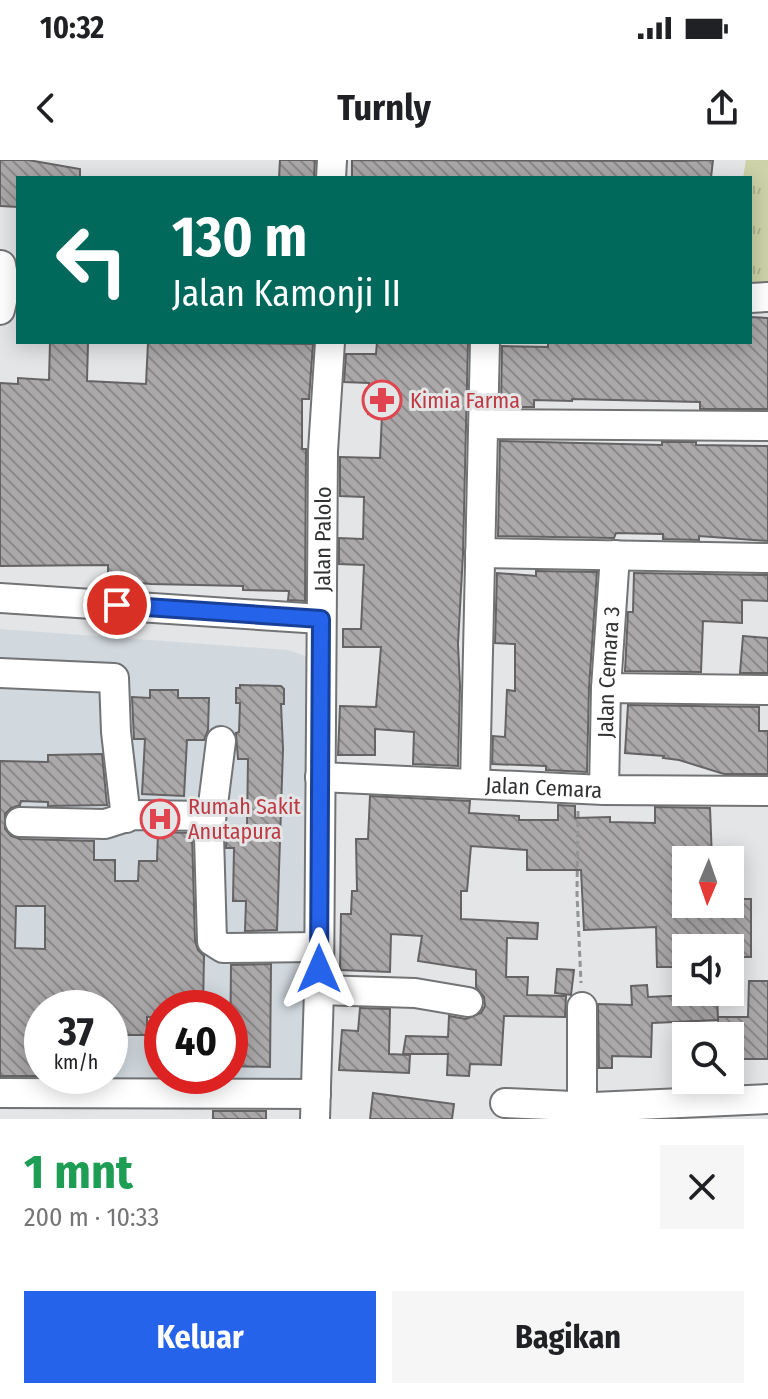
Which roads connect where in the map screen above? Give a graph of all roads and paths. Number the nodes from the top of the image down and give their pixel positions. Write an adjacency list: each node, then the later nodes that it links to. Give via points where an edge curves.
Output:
1 (0, 265): 2 (street, via 5,288)
2 (0, 310)
3 (330, 344): 11 (street, Jalan Palolo)
4 (485, 344): 5 (street)
5 (484, 424): 6 (street); 7 (street)
6 (768, 426)
7 (480, 553): 8 (street); 19 (street)
8 (615, 555): 9 (street); 15 (street, Jalan Cemara 3)
9 (768, 558)
10 (0, 598): 11 (street)
11 (321, 619): 18 (street, Jalan Palolo)
12 (0, 655): 13 (street)
13 (58, 659)
14 (0, 673): 23 (street, via 114,678)
15 (606, 688): 16 (street); 20 (street, Jalan Cemara 3)
16 (768, 690)
17 (221, 741): 22 (street)
18 (320, 777): 19 (street, Jalan Cemara); 25 (street, Jalan Palolo)
19 (475, 784): 20 (street, Jalan Cemara)
20 (591, 789): 21 (street, Jalan Cemara); 28 (path, via 577,894)
21 (768, 791)
22 (211, 816): 23 (street); 25 (street, via 215,944 232,949)
23 (126, 818): 24 (street, via 105,824)
24 (20, 822)
25 (318, 947): 26 (street, Jalan Palolo)
26 (319, 990): 27 (street, via 415,993); 32 (street, Jalan Palolo)
27 (468, 1002)
28 (582, 1007): 33 (street)
29 (0, 1093): 32 (street)
30 (768, 1099): 33 (street)
31 (505, 1103): 33 (street)
32 (316, 1106)
33 (590, 1110)

